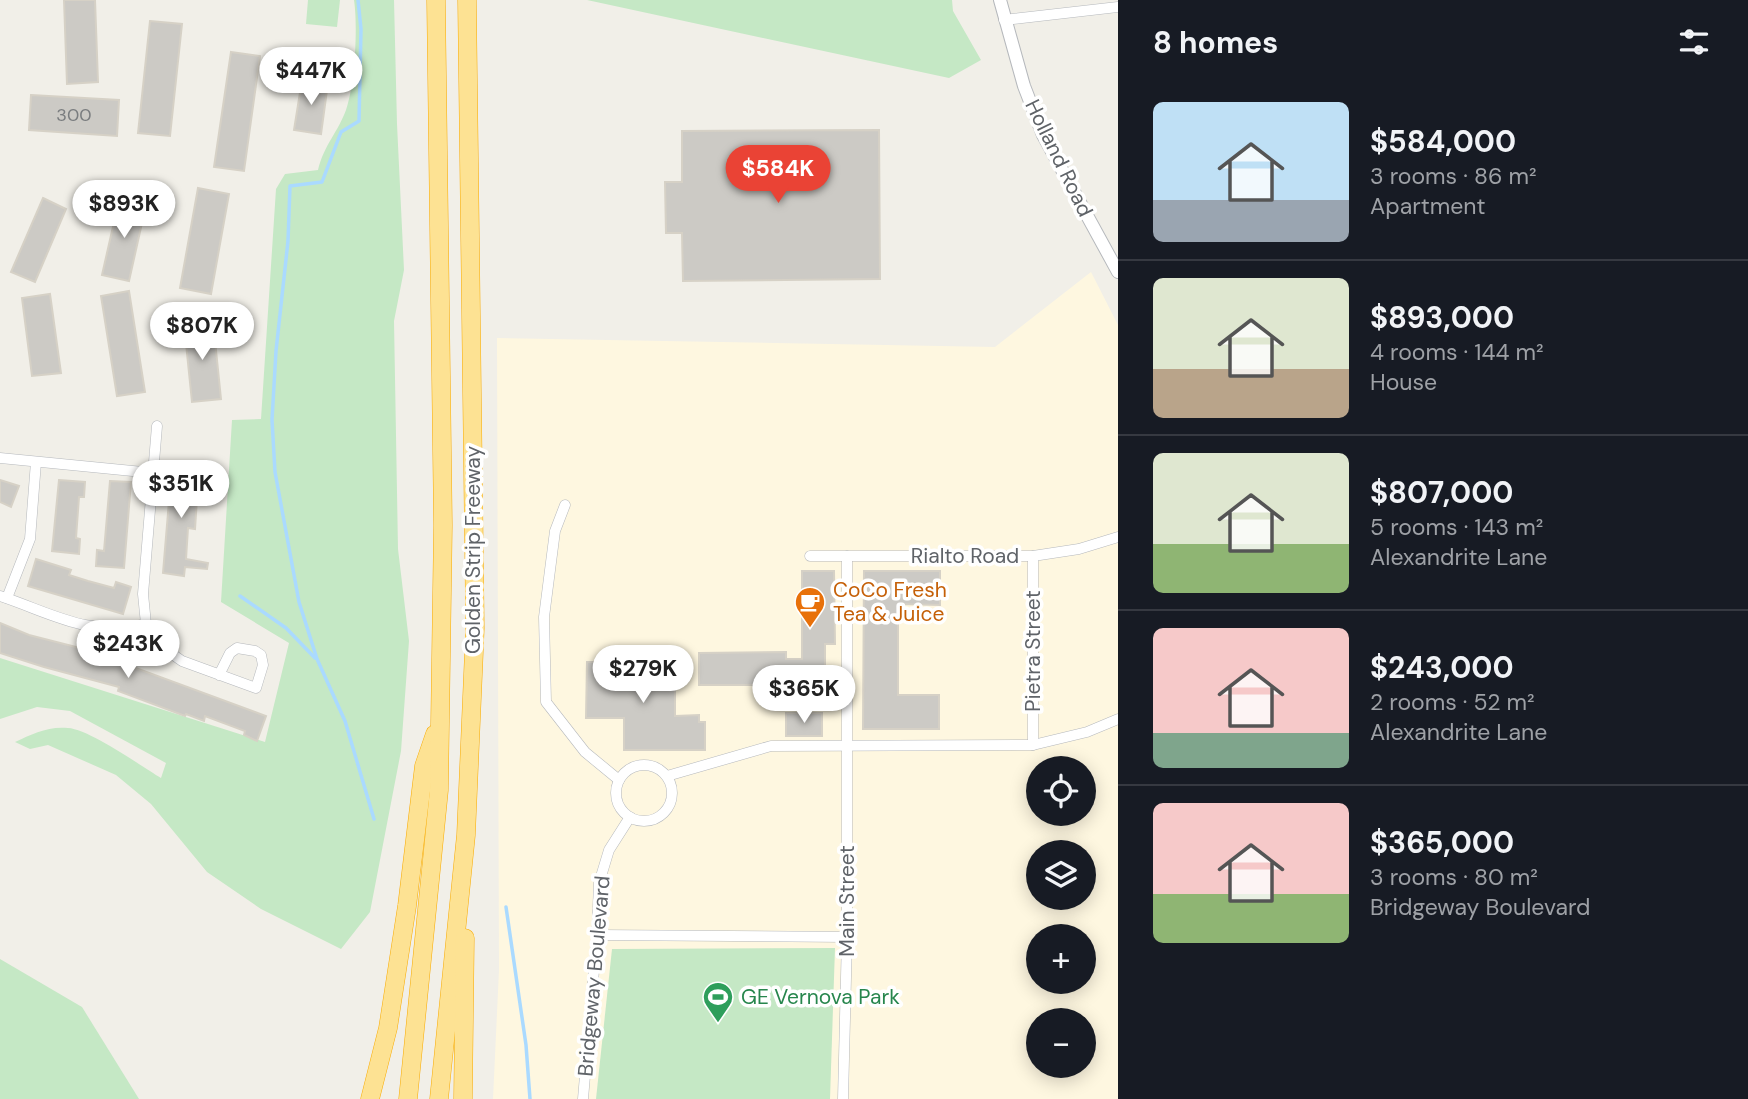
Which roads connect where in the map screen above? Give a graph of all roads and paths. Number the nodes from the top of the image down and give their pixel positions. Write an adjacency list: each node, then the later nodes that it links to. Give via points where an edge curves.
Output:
1 (436, 0): 20 (highway, Golden Strip Freeway, via 443,524)
2 (467, 0): 26 (highway, Golden Strip Freeway, via 475,576)
3 (1000, 0): 5 (street, Holland Road)
4 (1118, 7): 5 (street)
5 (1004, 20): 6 (street, Holland Road, via 1044,135)
6 (1118, 272)
7 (157, 426): 10 (street)
8 (0, 458): 9 (street)
9 (36, 463): 10 (street); 16 (street, via 30,539)
10 (153, 473): 17 (street, via 143,594)
11 (565, 505): 24 (street, via 555,531 544,617 546,702 585,752)
12 (1118, 537): 15 (street, Rialto Road, via 1056,555)
13 (810, 556): 14 (street, Rialto Road)
14 (847, 556): 15 (street, Rialto Road); 21 (street, Main Street)
15 (1033, 556): 22 (street, Pietra Street)
16 (3, 597): 17 (street, via 86,626 116,629)
17 (146, 624): 18 (street, via 155,639 181,661)
18 (219, 675): 18 (street, via 256,688 262,673 261,655 237,648)
19 (1118, 719): 22 (street)
20 (440, 721): 29 (highway, via 424,766 390,1015); 30 (highway, Golden Strip Freeway, via 435,845)
21 (848, 745): 22 (street); 23 (street, via 771,746); 28 (street, Main Street)
22 (1033, 745)
23 (667, 776): 24 (street, via 641,764); 25 (street, via 672,794 665,811 649,820)
24 (618, 780): 25 (street, via 618,805)
25 (630, 817): 27 (street, Bridgeway Boulevard, via 609,850 599,883)
26 (466, 835): 31 (highway, Golden Strip Freeway); 32 (highway)
27 (597, 935): 28 (street); 33 (street, Bridgeway Boulevard)
28 (847, 937): 34 (street, Main Street)
29 (370, 1099)
30 (408, 1099)
31 (439, 1099)
32 (463, 1099)
33 (583, 1099)
34 (843, 1099)

